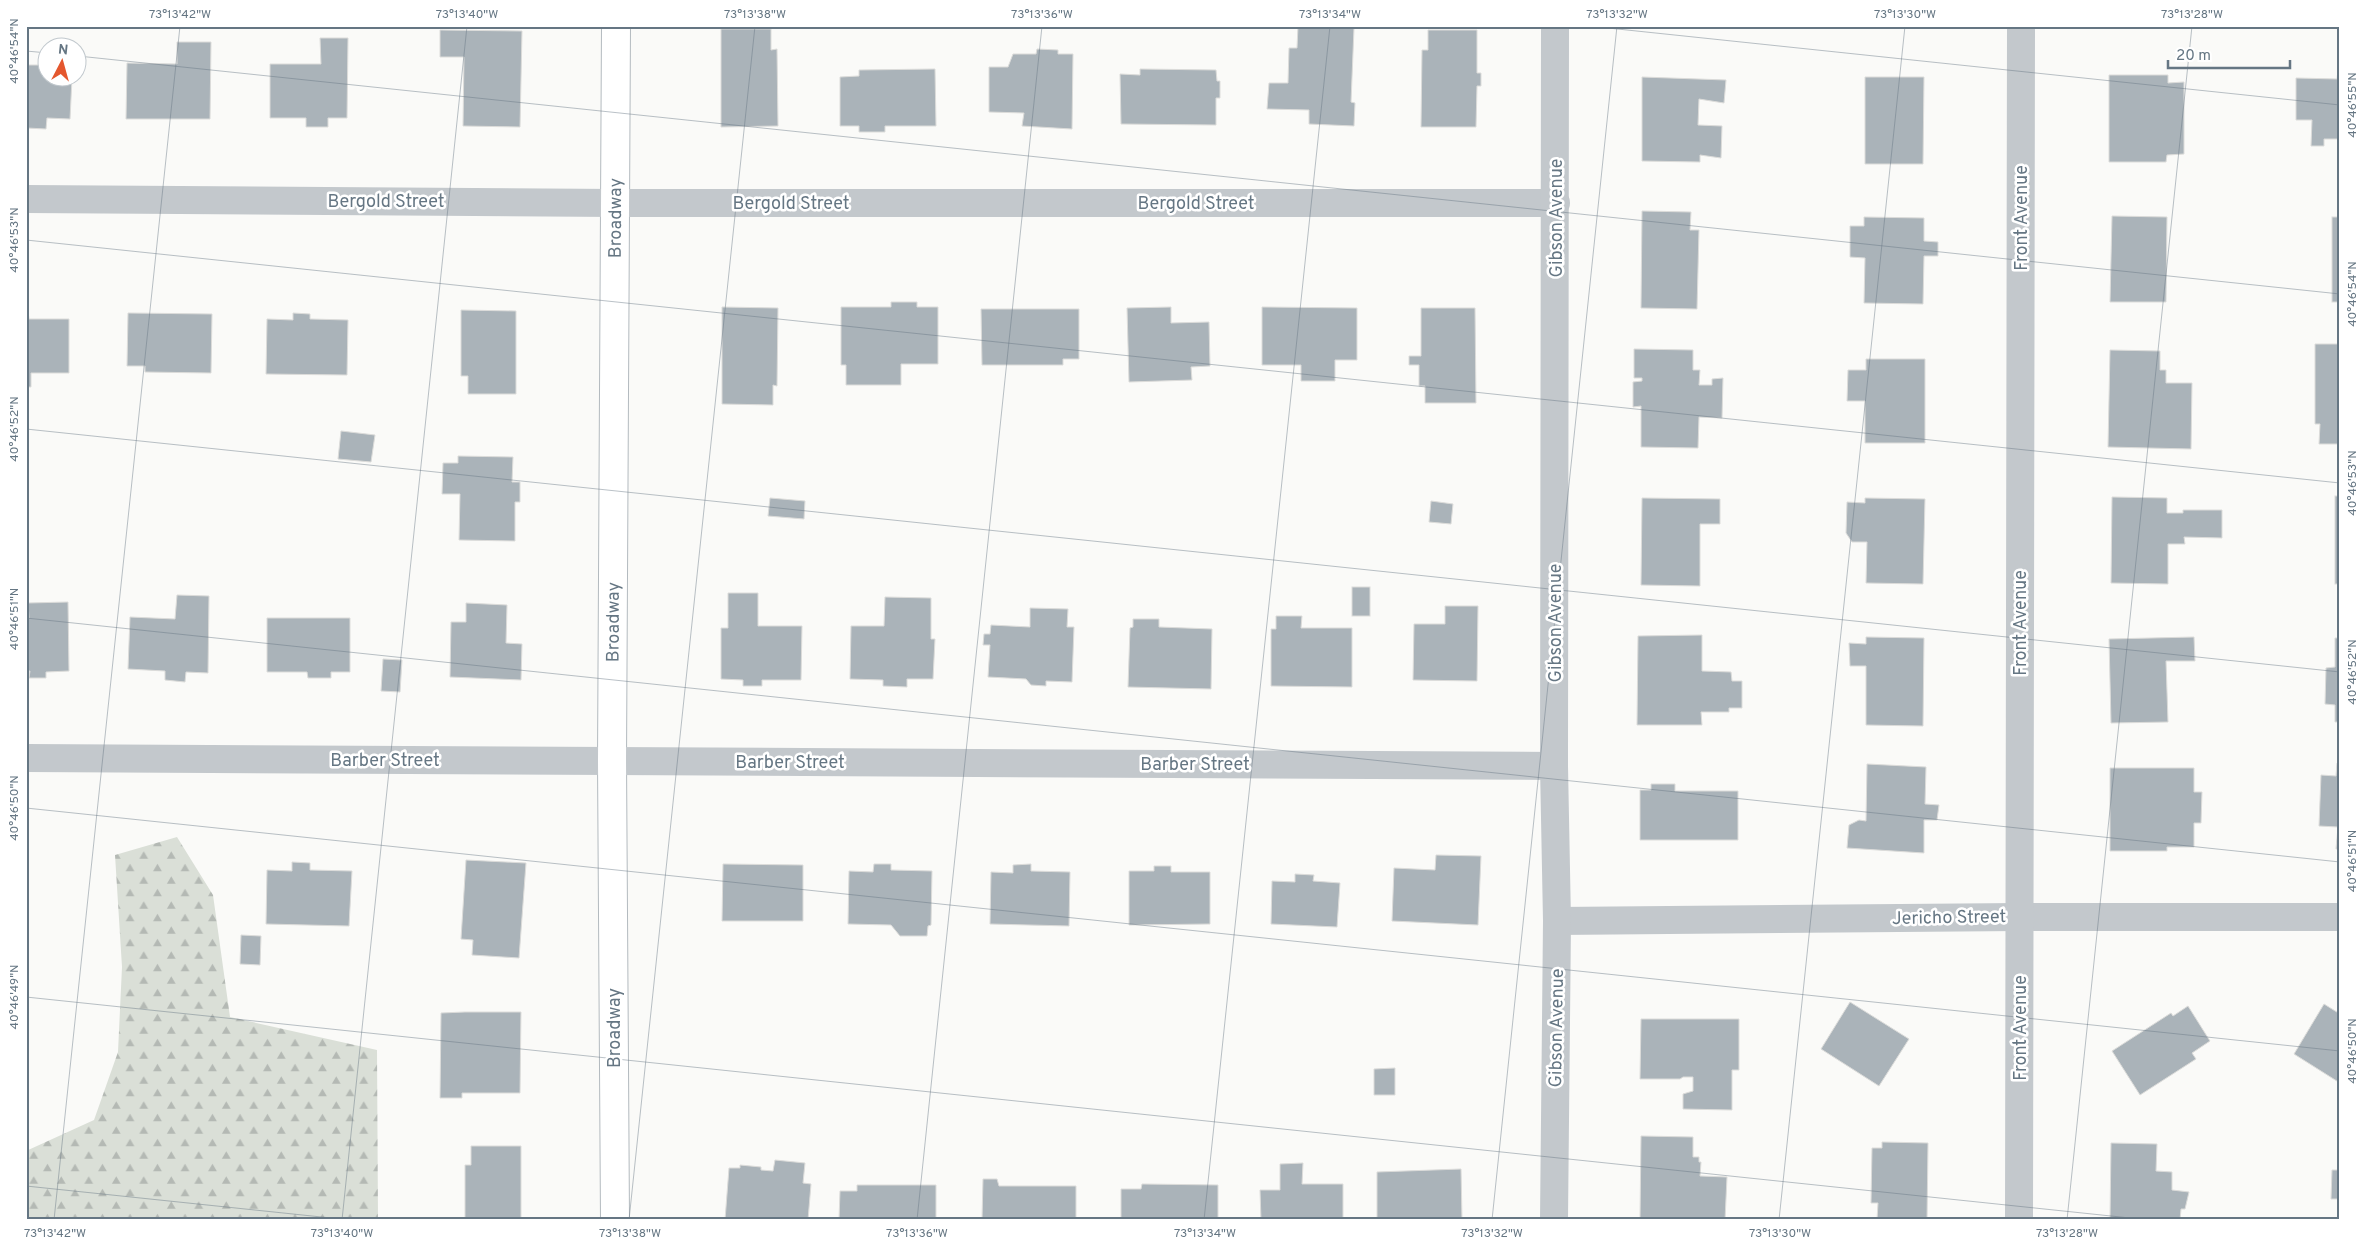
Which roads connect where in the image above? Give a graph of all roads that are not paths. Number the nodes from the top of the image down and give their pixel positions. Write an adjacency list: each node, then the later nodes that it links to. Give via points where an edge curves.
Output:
1 (616, 26): 5 (street, Broadway)
2 (1555, 26): 6 (street, Gibson Avenue)
3 (2021, 26): 10 (street, Front Avenue)
4 (26, 199): 5 (street, Bergold Street)
5 (616, 203): 6 (street, Bergold Street); 8 (street, Broadway)
6 (1556, 203): 9 (street, Gibson Avenue)
7 (26, 758): 8 (street, Barber Street)
8 (612, 761): 9 (street, Barber Street); 13 (street, Broadway)
9 (1554, 766): 12 (street, Gibson Avenue)
10 (2020, 917): 11 (street, Jericho Street); 12 (street, Jericho Street); 15 (street, Front Avenue)
11 (2340, 917)
12 (1557, 921): 14 (street, Gibson Avenue)
13 (615, 1220)
14 (1554, 1220)
15 (2019, 1220)

